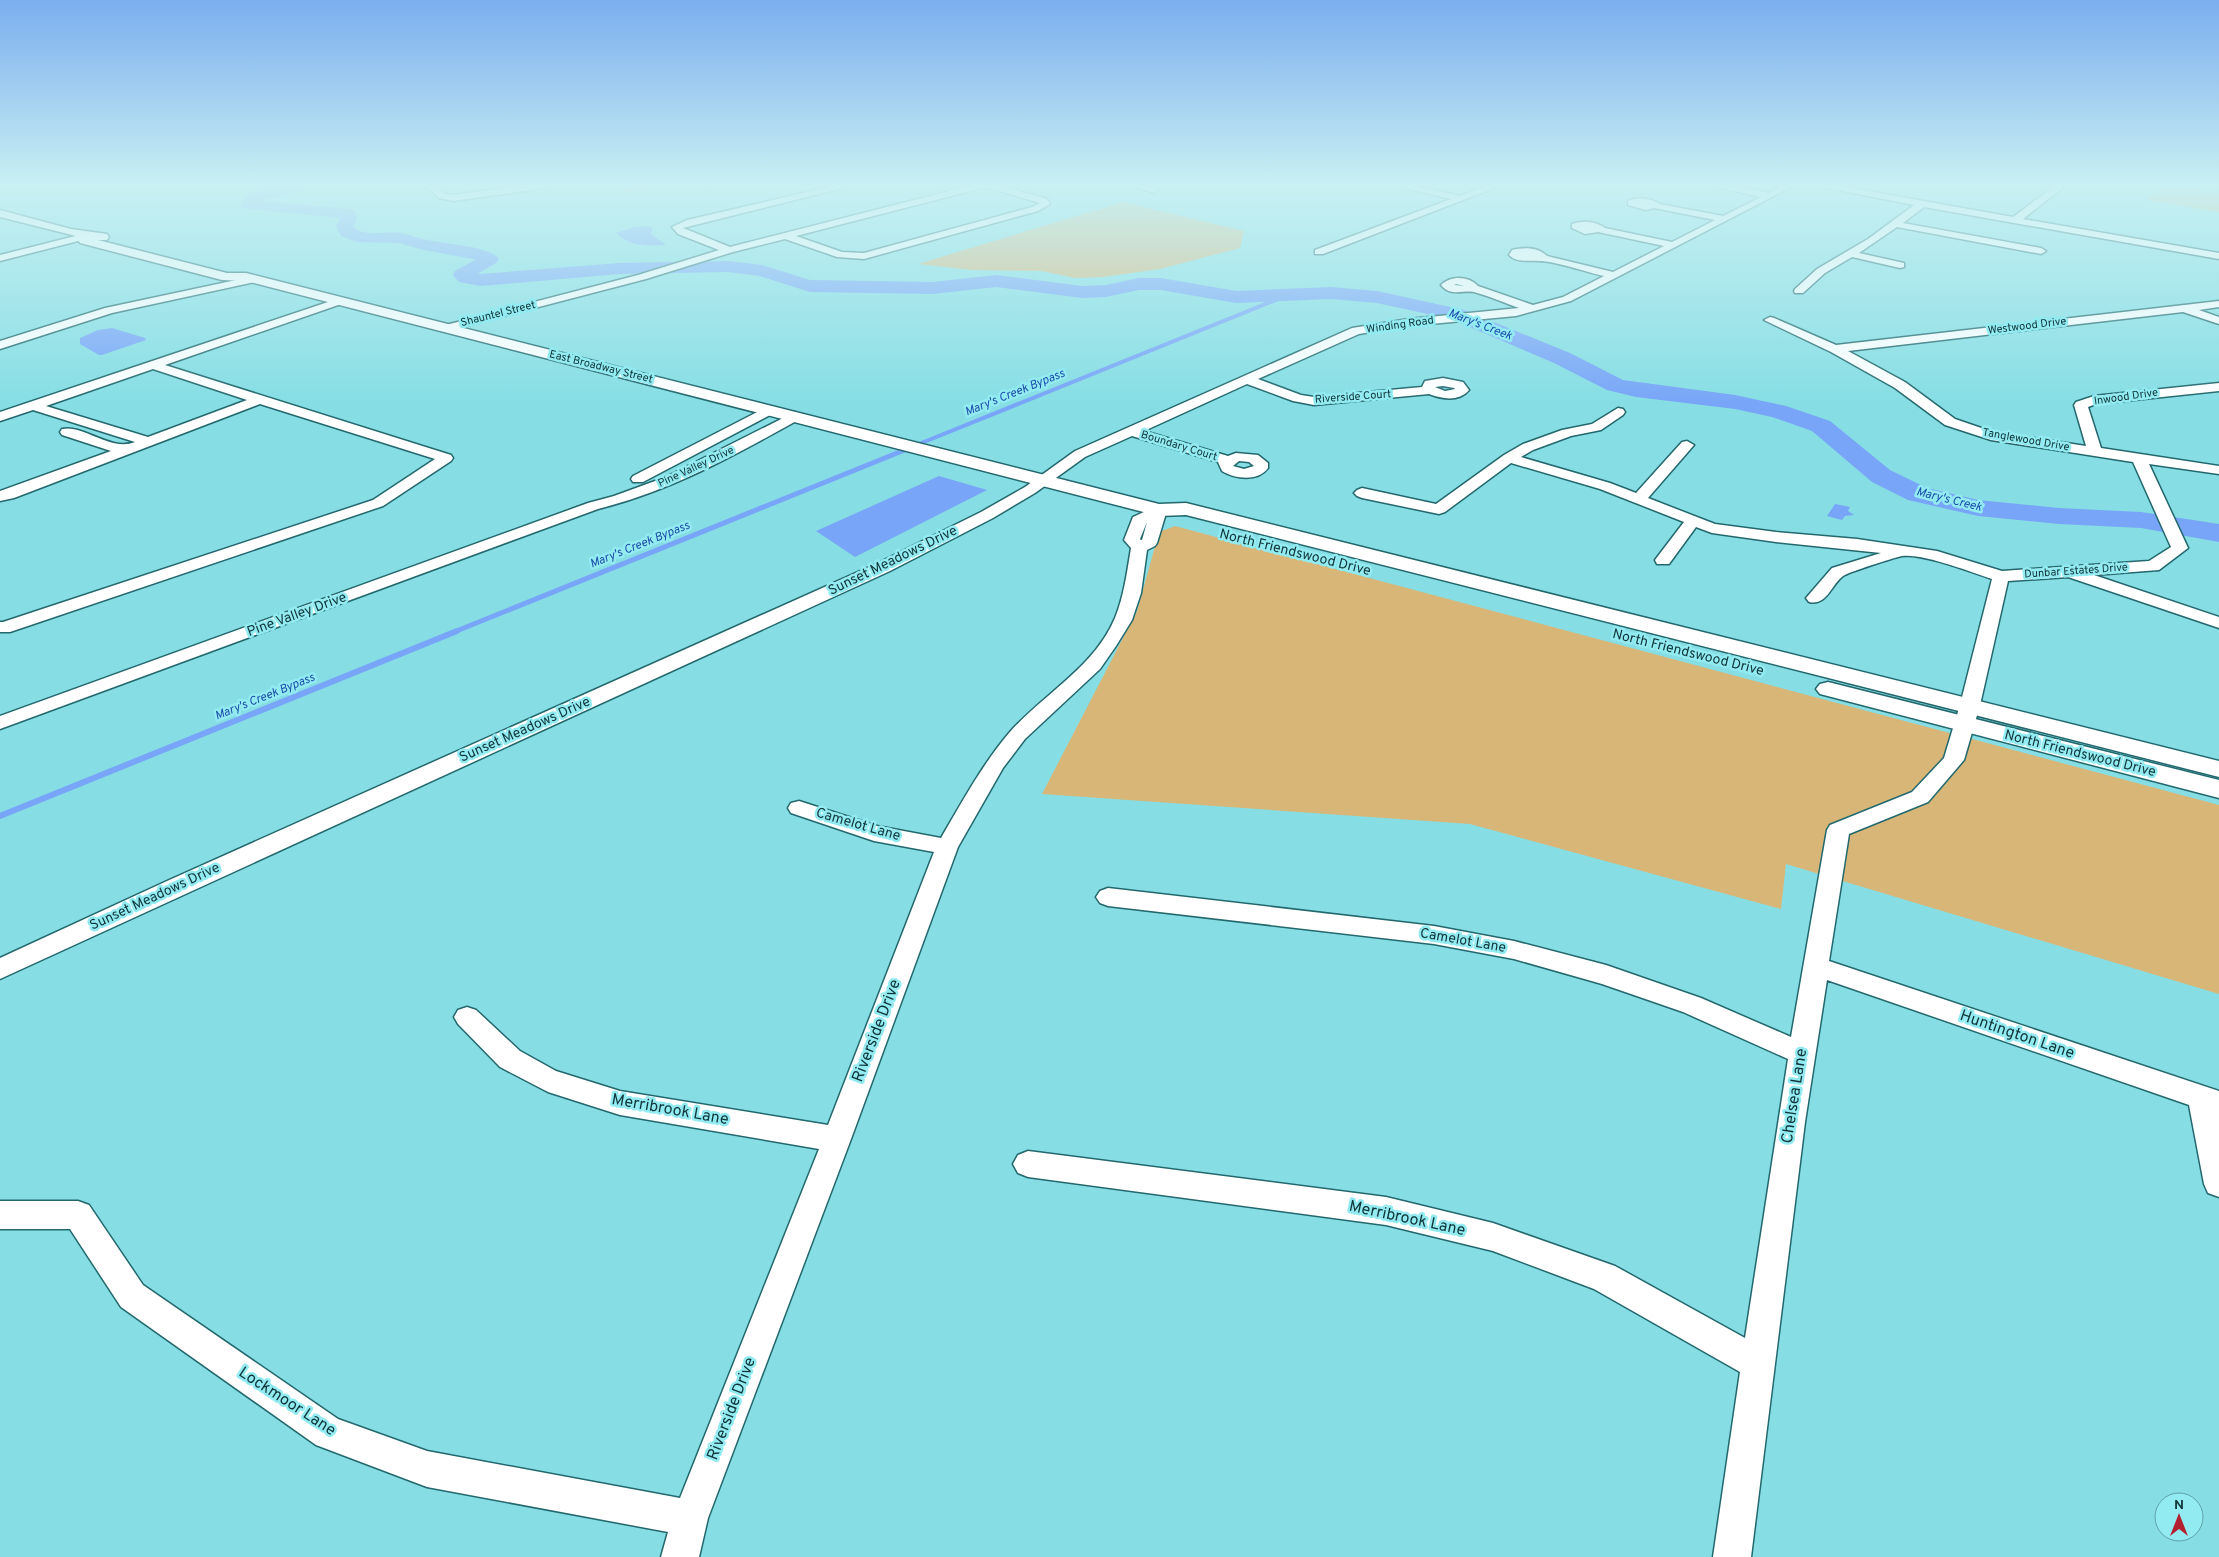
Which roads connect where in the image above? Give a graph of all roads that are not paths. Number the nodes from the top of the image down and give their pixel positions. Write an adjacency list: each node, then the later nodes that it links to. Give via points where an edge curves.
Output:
1 (153, 258): 12 (main road, East Broadway Street, via 227,277)
2 (170, 258): 9 (main road, via 192,263)
3 (190, 258): 9 (main road, East Broadway Street)
4 (700, 258): 21 (street, Shauntel Street, via 663,271)
5 (1540, 258): 11 (street)
6 (1649, 258): 11 (street, Winding Road)
7 (1845, 258): 14 (street, via 1791,293)
8 (1868, 258): 10 (street)
9 (204, 261): 12 (main road, East Broadway Street, via 244,272)
10 (1900, 265)
11 (1614, 275): 18 (street, Winding Road, via 1568,299)
12 (251, 278): 15 (main road, East Broadway Street); 22 (street, via 109,310)
13 (1472, 288): 18 (street)
14 (1810, 298)
15 (340, 301): 21 (main road, East Broadway Street); 24 (street)
16 (2219, 304): 17 (street, Westwood Drive)
17 (2182, 308): 20 (street); 23 (street, Westwood Drive)
18 (1534, 309): 25 (street, Winding Road, via 1396,323 1356,332)
19 (1770, 320): 23 (street, Tanglewood Drive)
20 (2219, 321)
21 (446, 328): 30 (main road, East Broadway Street)
22 (0, 345)
23 (1835, 349): 38 (street, Tanglewood Drive, via 1900,385 1950,422 1991,436)
24 (153, 365): 28 (street); 29 (street)
25 (1248, 380): 27 (street, Riverside Court, via 1314,401); 34 (street, Winding Road)
26 (2219, 387): 38 (street, Inwood Drive, via 2094,400 2081,405)
27 (1430, 390)
28 (260, 400): 35 (street); 57 (street, via 446,458 378,503)
29 (34, 406): 32 (street); 35 (street)
30 (769, 410): 33 (main road, East Broadway Street); 48 (street, Pine Valley Drive, via 610,492)
31 (1618, 412): 40 (street, via 1596,427 1567,433 1528,447)
32 (6, 415): 37 (street)
33 (795, 416): 39 (main road, East Broadway Street); 48 (street, Pine Valley Drive, via 720,457 624,499)
34 (1131, 431): 42 (street, Boundary Court); 44 (street, Winding Road, via 1080,454)
35 (148, 442): 37 (street)
36 (1687, 445): 47 (street)
37 (125, 451): 46 (street)
38 (2095, 452): 41 (street, Tanglewood Drive)
39 (955, 458): 44 (main road, North Friendswood Drive)
40 (1509, 458): 45 (street, via 1439,509); 47 (street, via 1605,486)
41 (2139, 458): 43 (street, Tanglewood Drive); 53 (street, Dunbar Estates Drive, via 2180,548 2154,566)
42 (1227, 460)
43 (2219, 470)
44 (1044, 480): 49 (main road, North Friendswood Drive); 66 (street, Sunset Meadows Drive, via 987,515 884,567 174,887)
45 (1362, 493)
46 (0, 496)
47 (1638, 500): 50 (street)
48 (593, 506): 59 (street, Pine Valley Drive)
49 (1159, 510): 58 (main road, North Friendswood Drive, via 1177,522); 63 (street, Riverside Drive, via 1149,543 1139,547 1132,593 1123,620 1107,646 1093,665 1018,735 994,765)
50 (1693, 521): 51 (street, via 1712,528 1776,538); 52 (street)
51 (1902, 551): 54 (street, via 1937,556); 55 (street, via 1838,572)
52 (1663, 560)
53 (2067, 571): 54 (street, Dunbar Estates Drive); 56 (street)
54 (2001, 576): 58 (street)
55 (1815, 598)
56 (2219, 623)
57 (0, 627)
58 (1967, 715): 60 (main road, North Friendswood Drive); 61 (main road, North Friendswood Drive); 65 (street, Chelsea Lane, via 1954,760 1920,797 1838,830)
59 (0, 723)
60 (2219, 769)
61 (2219, 789)
62 (799, 808): 63 (street, Camelot Lane, via 874,833)
63 (947, 847): 70 (street, Riverside Drive)
64 (1108, 897): 68 (street, Camelot Lane, via 1434,935 1514,950 1692,1005)
65 (1816, 966): 68 (street, Chelsea Lane); 69 (street, Huntington Lane)
66 (0, 969)
67 (467, 1017): 70 (street, Merribrook Lane, via 510,1059 548,1080 620,1103)
68 (1802, 1053): 74 (street, Chelsea Lane)
69 (2211, 1100): 72 (street)
70 (837, 1139): 75 (street, Riverside Drive)
71 (1028, 1164): 74 (street, Merribrook Lane, via 1386,1211 1493,1237 1604,1277)
72 (2219, 1184)
73 (0, 1215): 75 (street, Lockmoor Lane, via 78,1215 132,1296 328,1433 427,1469)
74 (1758, 1363): 77 (street, Chelsea Lane)
75 (690, 1518): 76 (street, Riverside Drive)
76 (680, 1557)
77 (1732, 1557)

